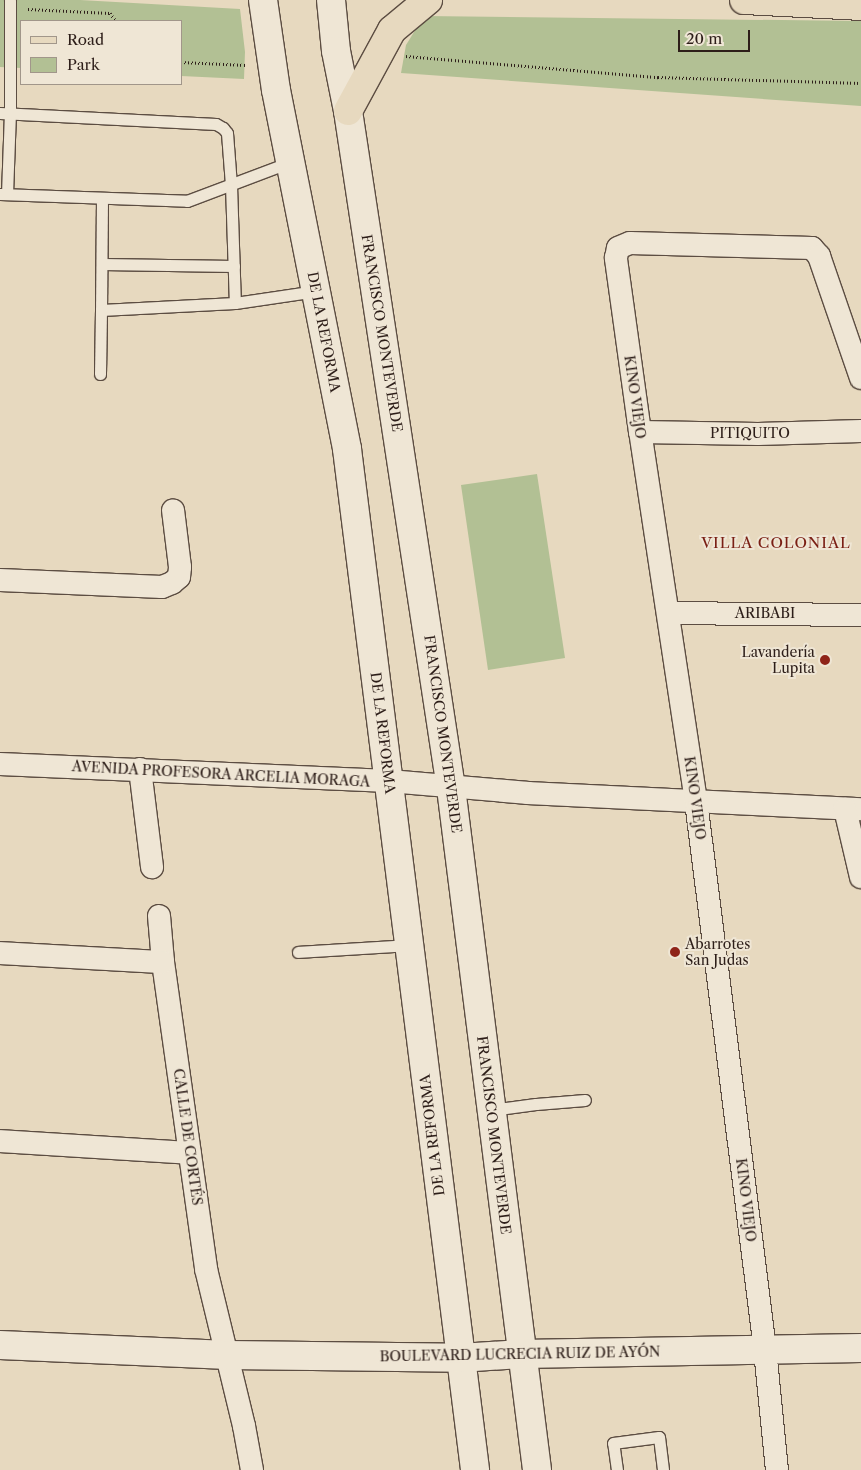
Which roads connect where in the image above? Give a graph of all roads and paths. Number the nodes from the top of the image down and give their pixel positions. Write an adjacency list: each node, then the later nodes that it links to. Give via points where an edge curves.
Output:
1 (262, 0): 9 (street, DE LA REFORMA)
2 (331, 0): 12 (street, FRANCISCO MONTEVERDE, via 336,51)
3 (428, 0): 8 (main road, via 392,30)
4 (744, 0): 6 (main road)
5 (10, 4): 7 (path, via 110,13); 13 (lane)
6 (861, 6)
7 (115, 20)
8 (377, 54): 11 (path, via 658,77); 12 (main road)
9 (271, 60): 10 (path, via 251,65); 14 (street, DE LA REFORMA)
10 (182, 62)
11 (861, 83)
12 (348, 111): 34 (street, FRANCISCO MONTEVERDE)
13 (5, 114): 15 (lane, via 216,124 227,133); 16 (lane)
14 (290, 162): 15 (lane); 20 (street, DE LA REFORMA)
15 (231, 185): 17 (lane, via 187,201); 19 (lane)
16 (3, 194): 17 (lane)
17 (102, 199): 18 (lane)
18 (102, 264): 19 (lane); 22 (lane)
19 (234, 266): 21 (lane)
20 (316, 290): 21 (lane); 33 (street, DE LA REFORMA, via 346,448)
21 (235, 303): 22 (lane)
22 (102, 310): 23 (lane)
23 (100, 374)
24 (861, 378): 26 (street, KINO VIEJO, via 819,256 812,248 630,243 618,248 616,258)
25 (861, 431): 26 (street, PITIQUITO, via 758,434)
26 (640, 432): 29 (street, KINO VIEJO)
27 (173, 510): 28 (street, via 180,567 179,576 172,583 162,587)
28 (0, 580)
29 (668, 613): 30 (street, ARIBABI); 35 (street, KINO VIEJO)
30 (861, 615)
31 (0, 764): 32 (street, AVENIDA PROFESORA ARCELIA MORAGA)
32 (140, 769): 33 (street, AVENIDA PROFESORA ARCELIA MORAGA); 37 (street)
33 (389, 781): 34 (street, AVENIDA PROFESORA ARCELIA MORAGA); 40 (street, DE LA REFORMA)
34 (451, 788): 35 (street, AVENIDA PROFESORA ARCELIA MORAGA); 45 (street, FRANCISCO MONTEVERDE)
35 (696, 801): 36 (street, AVENIDA PROFESORA ARCELIA MORAGA); 50 (street, KINO VIEJO)
36 (853, 809): 38 (street)
37 (152, 867)
38 (861, 877)
39 (159, 916): 43 (street, CALLE DE CORTÉS)
40 (409, 945): 41 (lane); 53 (street, DE LA REFORMA)
41 (298, 952)
42 (0, 953): 43 (street)
43 (163, 962): 47 (street, CALLE DE CORTÉS)
44 (585, 1100): 45 (lane)
45 (491, 1110): 51 (street, FRANCISCO MONTEVERDE)
46 (0, 1141): 47 (street)
47 (190, 1153): 52 (street, CALLE DE CORTÉS, via 206,1269)
48 (0, 1346): 52 (street, BOULEVARD LUCRECIA RUIZ DE AYÓN)
49 (861, 1348): 50 (street, BOULEVARD LUCRECIA RUIZ DE AYÓN)
50 (765, 1349): 51 (street, BOULEVARD LUCRECIA RUIZ DE AYÓN); 59 (street, KINO VIEJO)
51 (522, 1354): 53 (street, BOULEVARD LUCRECIA RUIZ DE AYÓN); 56 (street, FRANCISCO MONTEVERDE)
52 (228, 1355): 53 (street, BOULEVARD LUCRECIA RUIZ DE AYÓN); 54 (street, CALLE DE CORTÉS)
53 (460, 1358): 55 (street, DE LA REFORMA)
54 (252, 1470)
55 (475, 1470)
56 (537, 1470)
57 (617, 1470): 58 (lane, via 612,1443 659,1437)
58 (663, 1470)
59 (777, 1470)

